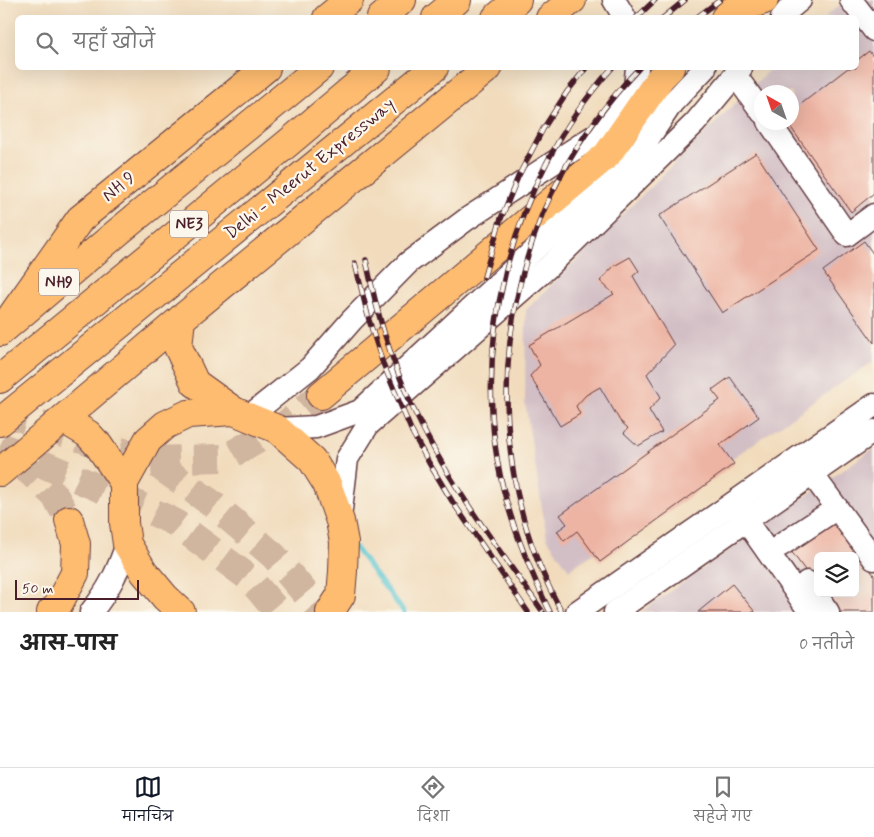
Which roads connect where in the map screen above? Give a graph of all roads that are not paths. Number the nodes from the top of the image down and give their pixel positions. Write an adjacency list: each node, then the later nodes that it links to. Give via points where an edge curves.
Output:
1 (349, 0): 11 (main road)
2 (402, 0): 12 (main road)
3 (457, 0): 13 (main road)
4 (517, 0): 14 (main road)
5 (572, 0): 15 (main road)
6 (614, 0): 16 (street)
7 (764, 0): 17 (main road)
8 (769, 0): 18 (street)
9 (800, 0): 19 (street)
10 (850, 0): 20 (street)
11 (331, 15)
12 (384, 15)
13 (440, 15)
14 (500, 15)
15 (554, 15)
16 (623, 15)
17 (729, 15)
18 (756, 15)
19 (784, 15)
20 (874, 30)
21 (264, 70): 34 (main road, NH 9, via 80,219)
22 (318, 70): 34 (main road, NH9)
23 (375, 70): 35 (main road, Delhi - Meerut Expressway / NE3)
24 (432, 70): 40 (main road, Delhi - Meerut Expressway / NE3)
25 (486, 70): 33 (main road)
26 (637, 70): 38 (street, via 634,87 599,133 467,219 408,263 310,368)
27 (668, 70): 36 (main road, via 660,76 607,155)
28 (704, 70): 41 (street, via 672,103 638,154 360,411 316,426)
29 (738, 71): 30 (street); 49 (street, via 695,123 548,267 368,425 347,459)
30 (754, 98)
31 (774, 130): 32 (street, via 847,234)
32 (874, 215)
33 (181, 319): 38 (main road, via 178,347 196,383); 39 (main road)
34 (0, 332)
35 (0, 379)
36 (321, 395)
37 (874, 405): 47 (street)
38 (241, 414): 41 (main road); 45 (main road, via 188,414 165,424 148,440)
39 (63, 420): 43 (main road); 45 (main road, via 88,434)
40 (0, 422)
41 (277, 429): 49 (main road, via 312,460 327,484)
42 (874, 431): 44 (street)
43 (0, 472)
44 (812, 474): 46 (street); 47 (street)
45 (124, 483): 50 (main road)
46 (837, 508): 51 (street); 52 (street)
47 (745, 512): 51 (street); 54 (street); 58 (street); 59 (street)
48 (69, 520): 55 (main road, via 76,544 75,573)
49 (340, 521): 53 (main road, via 344,542)
50 (127, 544): 56 (street, via 111,585); 57 (main road, via 144,572)
51 (781, 545): 60 (street)
52 (874, 559)
53 (341, 606)
54 (587, 609)
55 (51, 612)
56 (91, 612)
57 (181, 612)
58 (615, 612)
59 (810, 612)
60 (828, 612)

